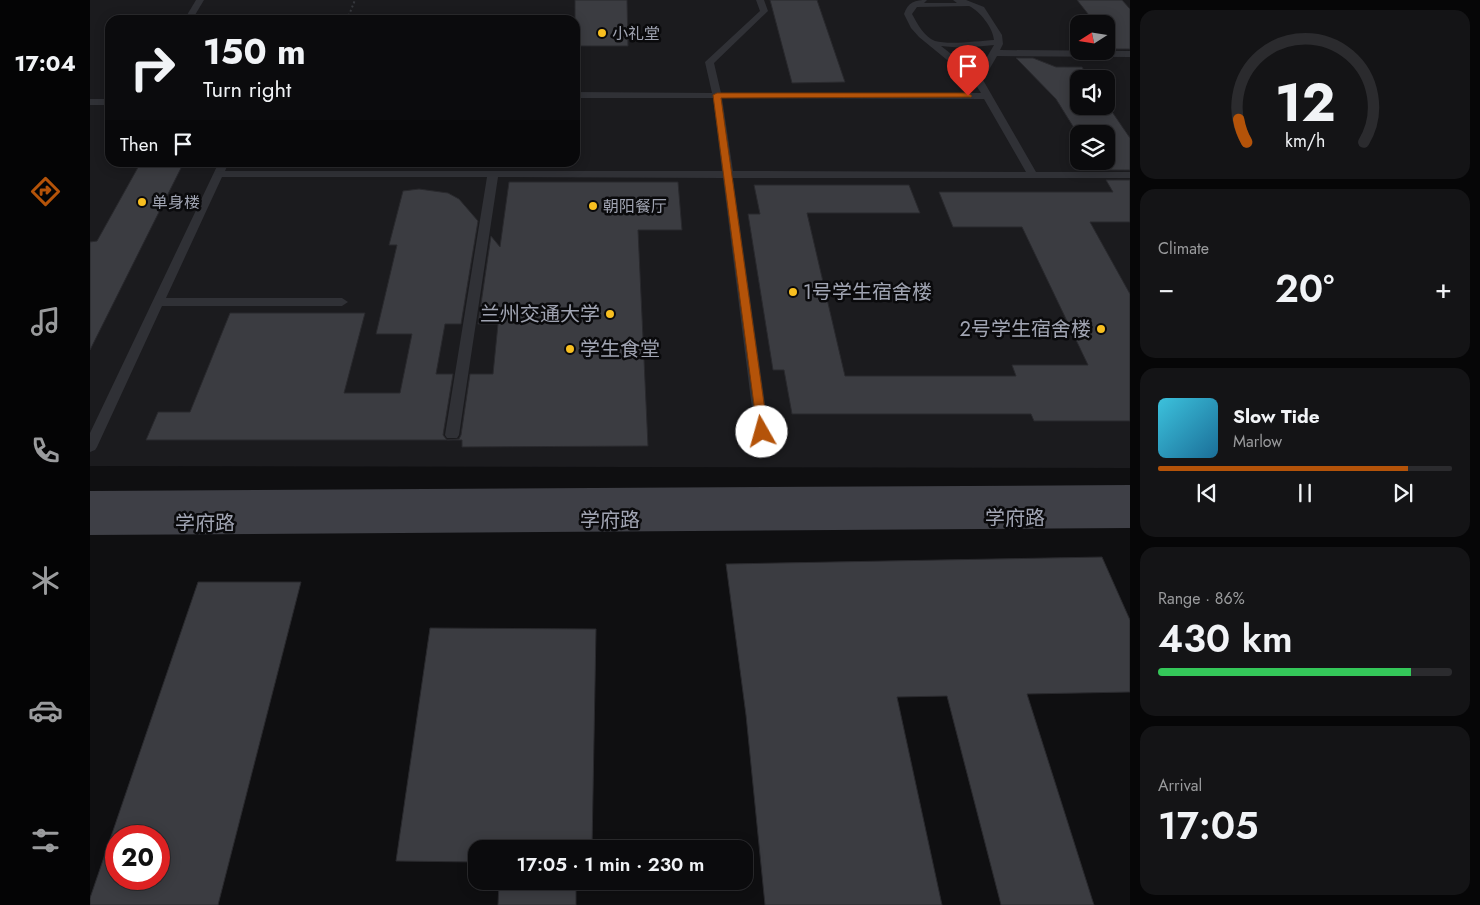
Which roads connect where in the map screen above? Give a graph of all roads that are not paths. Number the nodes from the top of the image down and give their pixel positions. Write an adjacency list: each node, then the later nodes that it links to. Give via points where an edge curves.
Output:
1 (200, 0): 7 (lane)
2 (760, 0): 14 (lane, via 764,10 710,62)
3 (923, 0): 5 (lane)
4 (957, 0): 6 (lane)
5 (914, 5): 6 (lane); 9 (lane, via 908,14 915,28)
6 (974, 5): 8 (lane, via 986,14)
7 (191, 15)
8 (999, 42): 9 (lane); 10 (lane)
9 (932, 43): 12 (lane)
10 (995, 53): 11 (lane); 12 (lane)
11 (1130, 54)
12 (978, 80): 15 (lane)
13 (580, 95): 14 (lane)
14 (717, 95): 15 (lane); 23 (lane)
15 (988, 96): 24 (lane)
16 (90, 102): 17 (lane)
17 (105, 102)
18 (222, 167): 20 (lane)
19 (478, 167): 21 (lane)
20 (218, 174): 21 (lane); 26 (lane)
21 (477, 174): 22 (lane)
22 (493, 174): 23 (lane); 29 (lane)
23 (728, 175): 24 (lane); 28 (lane)
24 (1033, 175): 25 (lane)
25 (1130, 175)
26 (158, 302): 27 (lane); 30 (lane)
27 (342, 302)
28 (762, 432)
29 (452, 435)
30 (90, 447)
31 (1130, 496): 32 (street, 学府路)
32 (90, 502)
33 (1130, 517): 34 (street, 学府路)
34 (90, 524)

